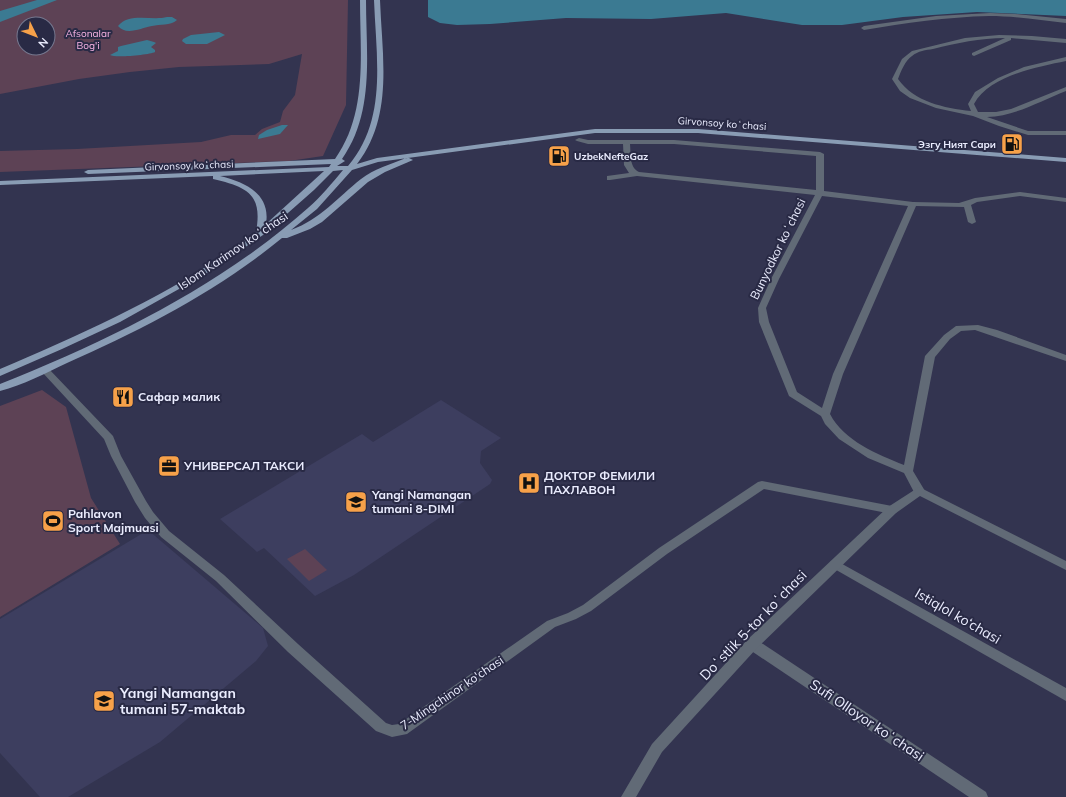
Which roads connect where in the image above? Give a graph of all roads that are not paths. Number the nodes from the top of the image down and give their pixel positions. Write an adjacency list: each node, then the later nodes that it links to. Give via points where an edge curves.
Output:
1 (363, 0): 18 (main road, Islom Karimov koʻchasi, via 362,90 358,116)
2 (377, 0): 15 (main road, Islom Karimov koʻchasi, via 381,14 379,103 374,127)
3 (1066, 20): 4 (street, via 970,15 913,19)
4 (864, 28)
5 (1016, 36): 6 (street); 7 (street); 10 (street, via 978,37 946,42 916,51 908,56 899,68 895,79 904,91 919,100 943,108)
6 (1066, 41)
7 (974, 54)
8 (1066, 59): 10 (street, via 1026,68 1000,79 977,93 971,104)
9 (1066, 89): 10 (street, via 1005,113)
10 (975, 114): 11 (street, via 1028,133)
11 (1066, 132)
12 (579, 140): 13 (street, Bunyodkor koʻchasi)
13 (626, 142): 21 (street, via 628,165 631,171); 26 (street, Bunyodkor koʻchasi, via 674,142 820,154)
14 (430, 153): 16 (main road, Girvonsoy koʻchasi); 17 (main road, Girvonsoy koʻchasi, via 595,132 657,130); 32 (main road, via 382,170 365,180 319,220)
15 (356, 160): 16 (main road, Girvonsoy koʻchasi); 18 (main road, Girvonsoy koʻchasi); 19 (main road, Islom Karimov koʻchasi)
16 (377, 160): 19 (main road, Girvonsoy koʻchasi)
17 (1066, 160)
18 (338, 161): 20 (main road, Islom Karimov koʻchasi); 23 (main road, Girvonsoy koʻchasi)
19 (350, 168): 20 (main road, Girvonsoy koʻchasi); 32 (main road, Islom Karimov koʻchasi, via 312,209)
20 (332, 169): 22 (main road, Girvonsoy koʻchasi); 31 (main road, Islom Karimov koʻchasi)
21 (637, 174): 24 (street, Bunyodkor koʻchasi); 26 (street, Bunyodkor koʻchasi)
22 (202, 175): 25 (main road, Girvonsoy koʻchasi); 31 (main road, via 236,183 257,195 262,209)
23 (0, 176)
24 (610, 178)
25 (0, 183)
26 (820, 193): 28 (street, Bunyodkor koʻchasi); 37 (street, Bunyodkor koʻchasi, via 762,308 764,322 793,394)
27 (1066, 200): 29 (street, Bunyodkor koʻchasi, via 1020,194 975,200)
28 (913, 204): 29 (street, Bunyodkor koʻchasi); 37 (street, via 838,374)
29 (967, 204): 30 (street)
30 (972, 222)
31 (260, 233): 35 (main road, Islom Karimov koʻchasi, via 194,278 135,312)
32 (275, 239): 34 (main road, Islom Karimov koʻchasi, via 163,311)
33 (1066, 358): 38 (street, via 994,332 975,327 959,328 930,356)
34 (45, 370): 36 (main road, Islom Karimov koʻchasi); 40 (street, 7-Mingchinor ko'chasi, via 109,438 141,502 165,534 220,578 368,716 392,731 402,730 550,624 587,608 662,551 762,485)
35 (0, 373)
36 (0, 388)
37 (825, 414): 38 (street, Bunyodkor koʻchasi, via 843,437 872,456)
38 (908, 471): 39 (street)
39 (919, 491): 40 (street, Doʻstlik 5-tor koʻchasi); 42 (street)
40 (892, 510): 41 (street, Doʻstlik 5-tor koʻchasi)
41 (835, 564): 43 (street, Doʻstlik 5-tor koʻchasi); 44 (street, Istiqlol ko‘chasi)
42 (1066, 566)
43 (752, 644): 45 (street, Doʻstlik 5-tor koʻchasi, via 657,748); 46 (street, Sufi Olloyor koʻchasi)
44 (1066, 695)
45 (628, 797)
46 (981, 797)

